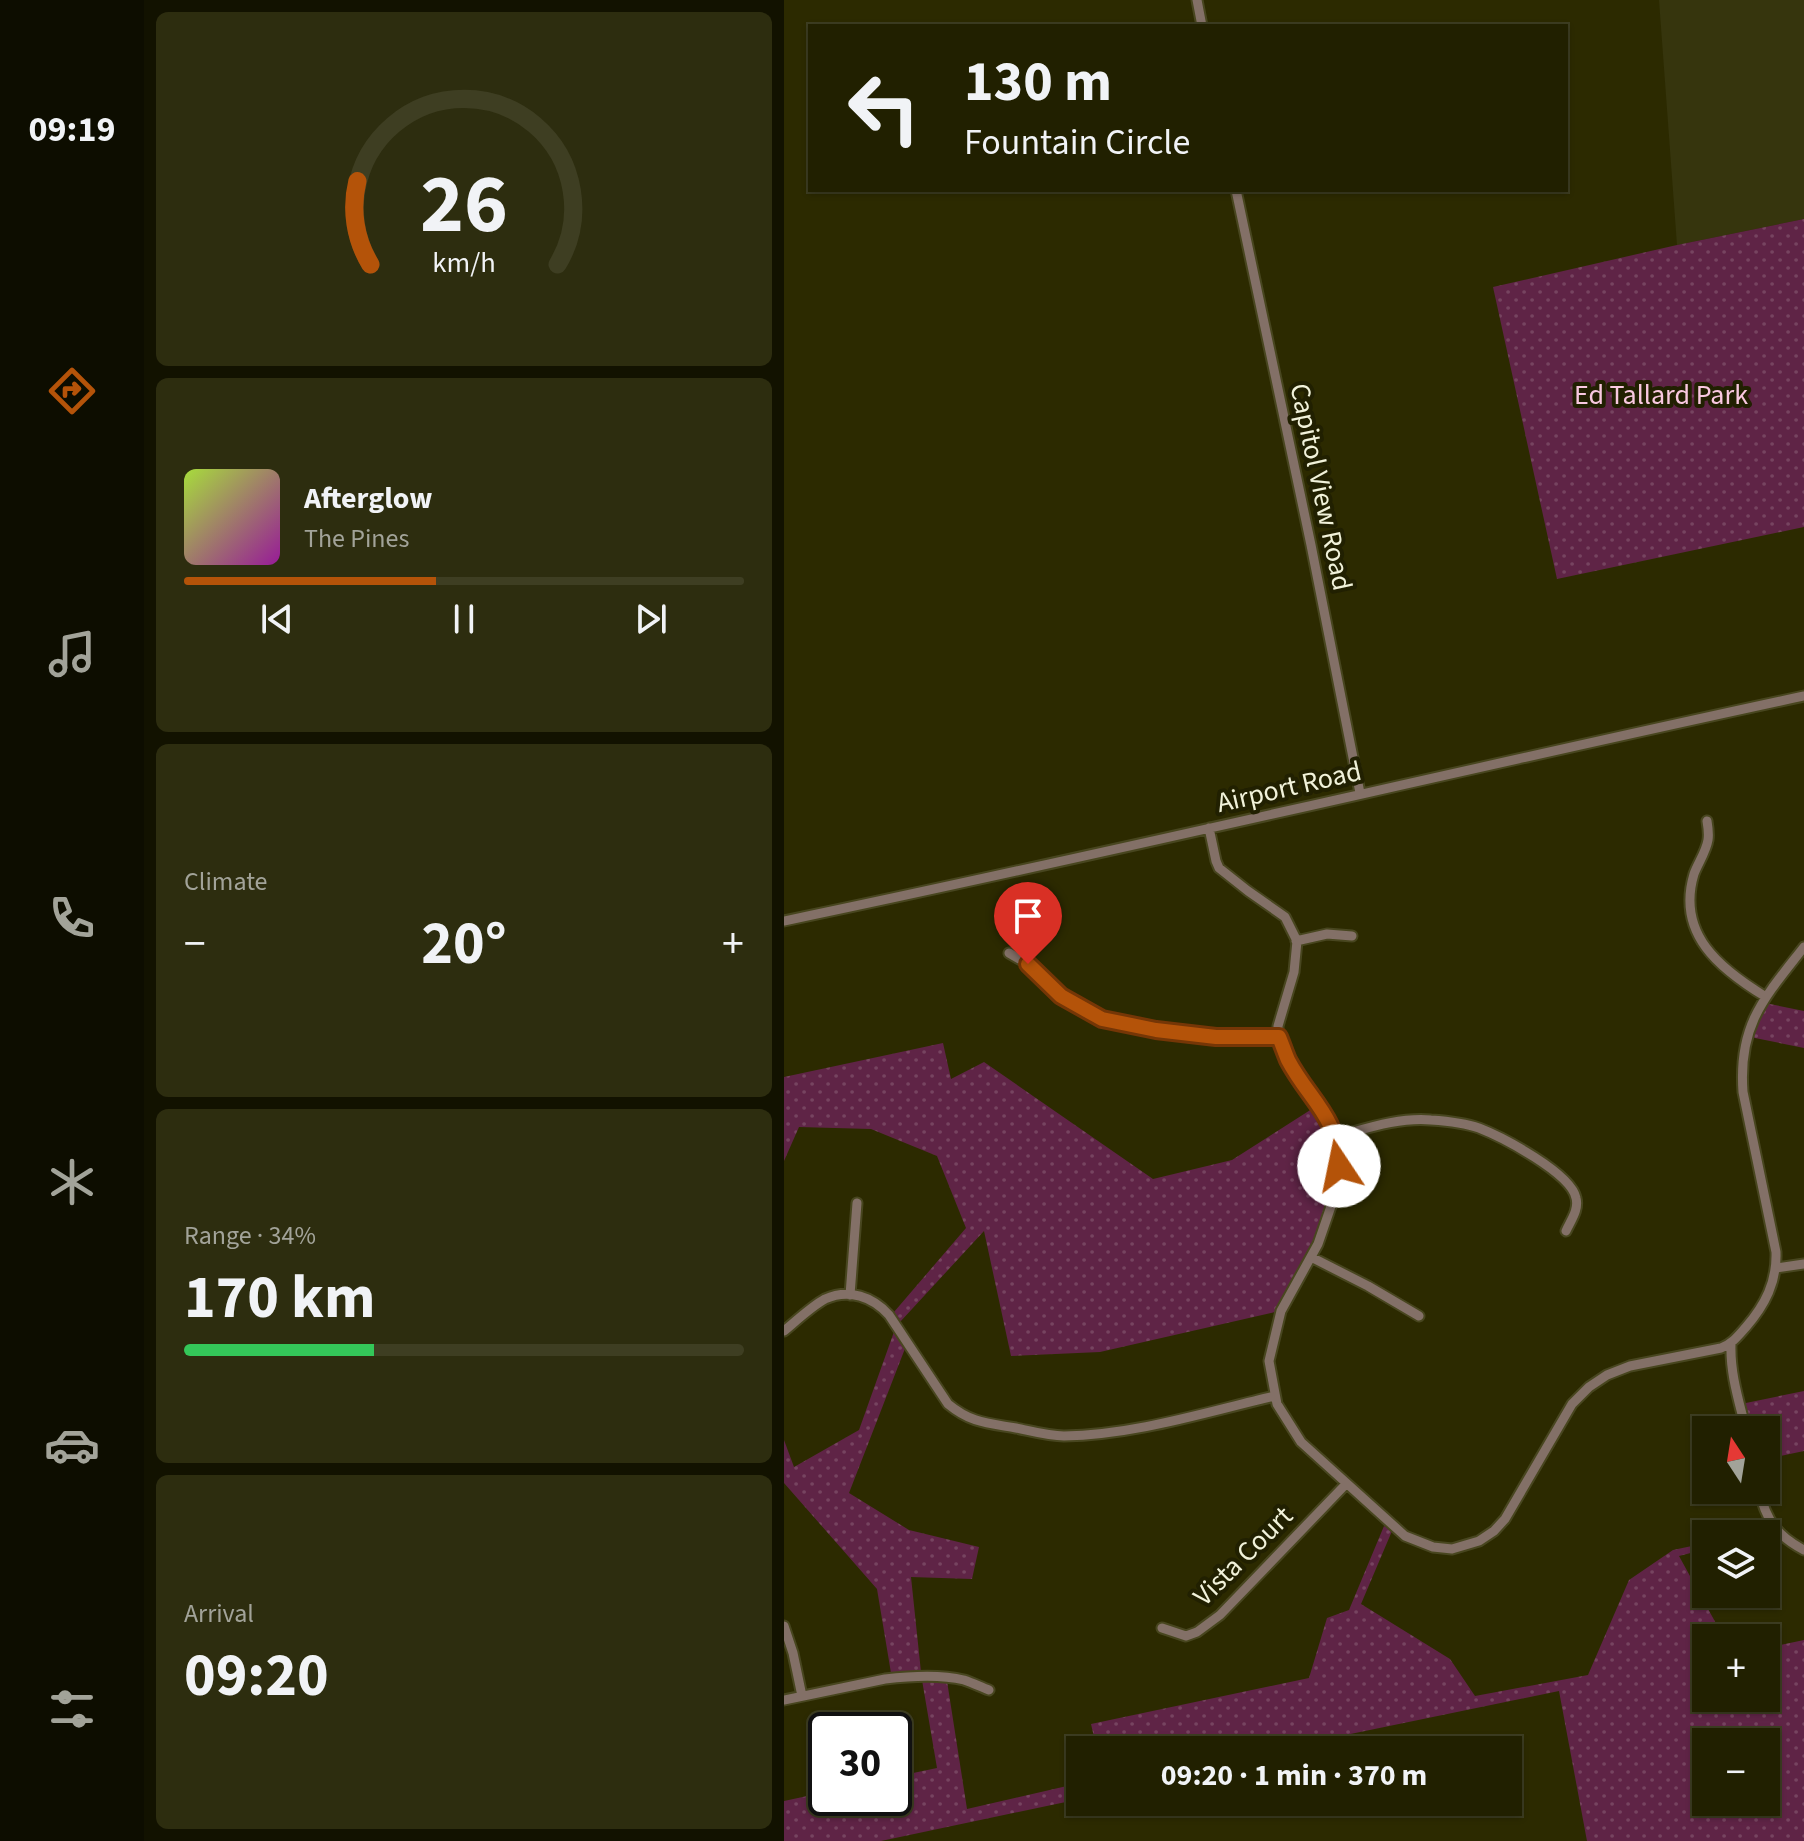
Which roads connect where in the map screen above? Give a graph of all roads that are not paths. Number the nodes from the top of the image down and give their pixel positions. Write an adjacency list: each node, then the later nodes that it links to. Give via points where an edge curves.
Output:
1 (1197, 0): 2 (street)
2 (1202, 24)
3 (1236, 192): 5 (street, Capitol View Road)
4 (1804, 696): 5 (street, Airport Road)
5 (1360, 793): 7 (street, Airport Road)
6 (1707, 821): 13 (street, via 1708,841 1689,904 1693,926 1716,960)
7 (1209, 828): 8 (street, Airport Road); 10 (street, via 1219,868 1285,917)
8 (784, 921)
9 (1352, 936): 10 (street, via 1327,934)
10 (1296, 941): 14 (street)
11 (1804, 947): 13 (street)
12 (1009, 953): 14 (street, via 1061,996 1102,1019 1216,1037)
13 (1766, 997): 20 (street, via 1747,1034 1741,1069)
14 (1279, 1037): 15 (street)
15 (1335, 1137): 17 (street, via 1429,1119 1477,1128 1535,1156 1572,1187 1577,1209); 18 (street, via 1338,1186)
16 (857, 1203): 21 (street)
17 (1566, 1231)
18 (1311, 1257): 22 (street); 25 (street, via 1281,1311 1269,1361)
19 (1804, 1264): 20 (street)
20 (1776, 1268): 24 (street, via 1766,1300)
21 (850, 1295): 23 (street, via 825,1299); 25 (street, via 878,1303 948,1404 975,1421 1061,1436 1101,1434)
22 (1419, 1316)
23 (784, 1331)
24 (1731, 1344): 26 (street); 27 (street, via 1630,1366 1589,1387 1572,1404 1505,1519 1466,1546 1433,1547 1405,1536)
25 (1275, 1396): 27 (street, via 1301,1442)
26 (1742, 1416)
27 (1346, 1484): 31 (street, Vista Court, via 1220,1615 1186,1636)
28 (1762, 1504): 29 (street, via 1770,1522)
29 (1804, 1550)
30 (784, 1626): 33 (street)
31 (1162, 1628)
32 (989, 1690): 33 (street, via 950,1678 901,1677)
33 (802, 1696): 34 (street)
34 (784, 1700)

